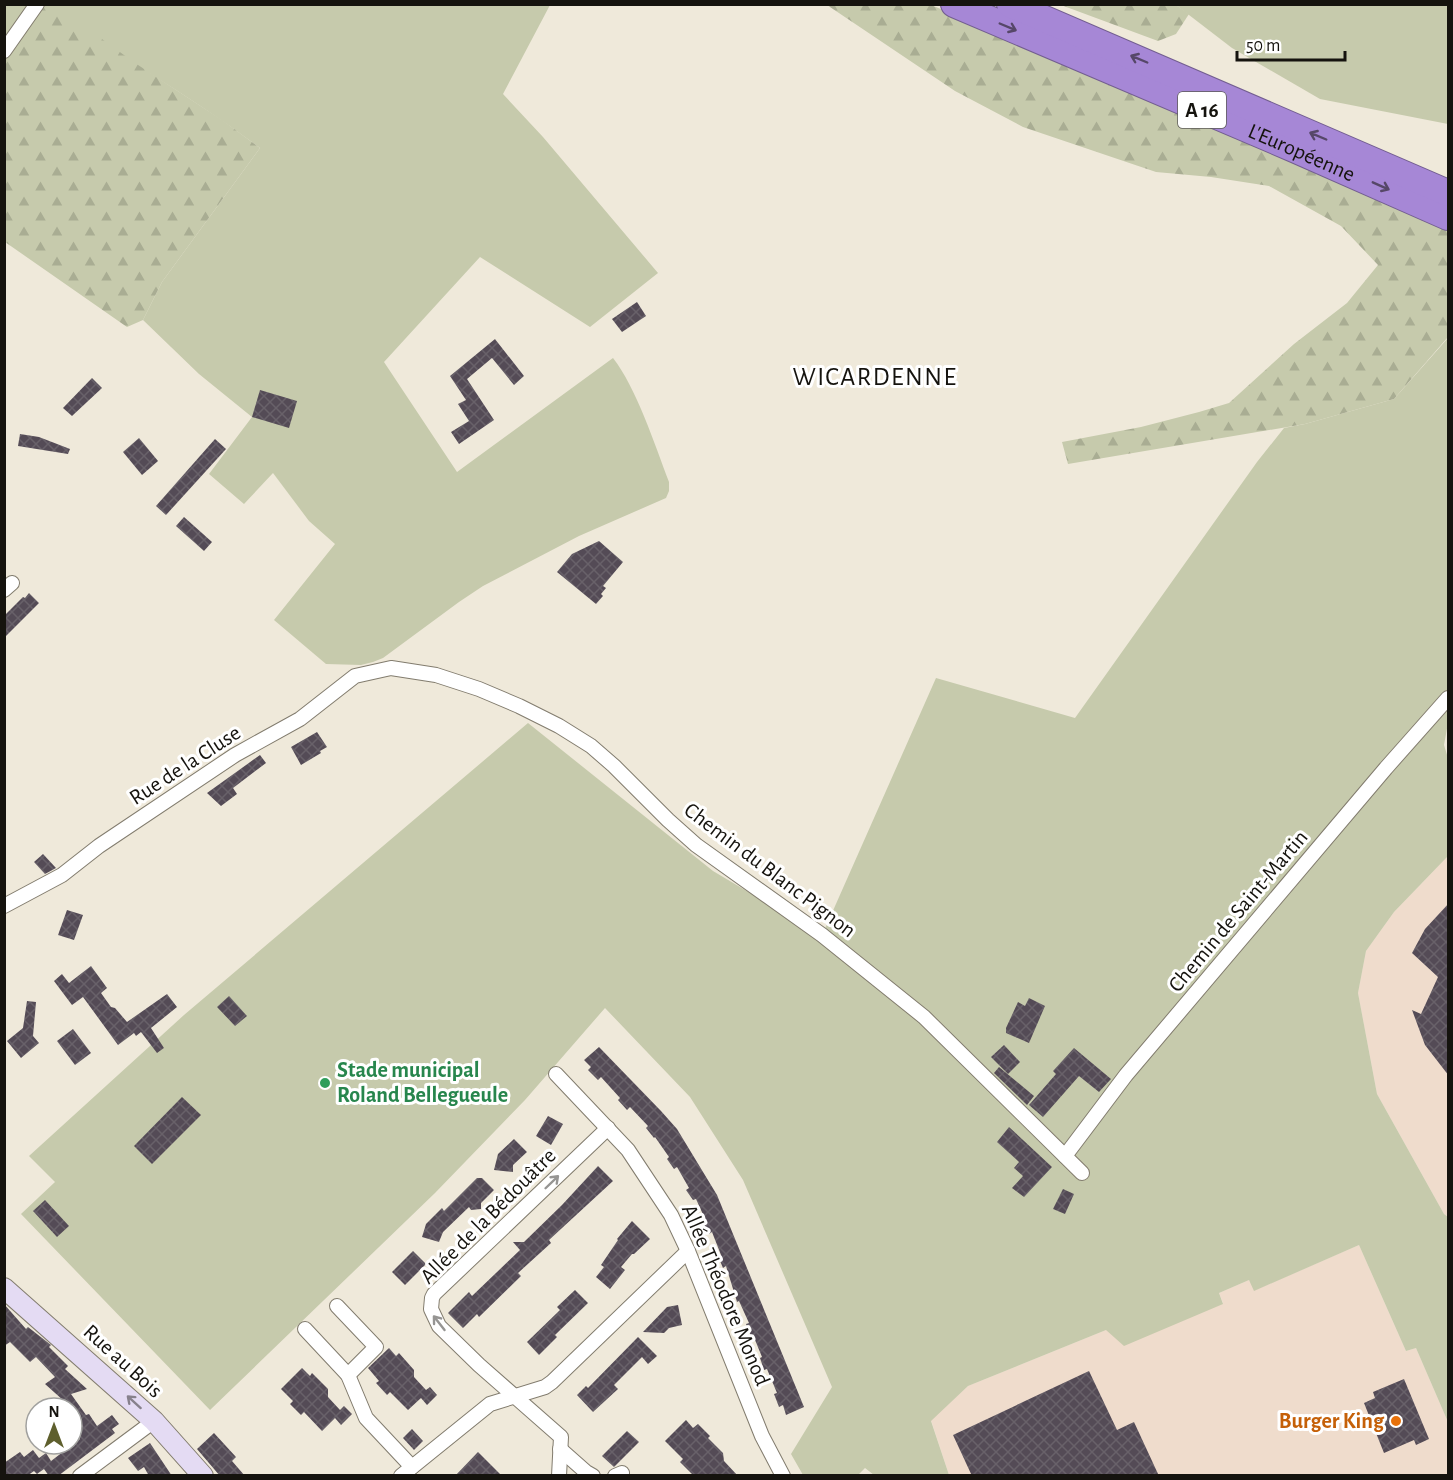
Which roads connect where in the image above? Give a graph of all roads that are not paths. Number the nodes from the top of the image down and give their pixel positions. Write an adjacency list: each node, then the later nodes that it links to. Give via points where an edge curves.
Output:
1 (37, 4): 4 (street)
2 (954, 4): 6 (highway, L'Européenne / A 16, one-way to 6)
3 (1010, 4): 5 (highway, L'Européenne / A 16, one-way to 3)
4 (4, 51)
5 (1449, 193)
6 (1449, 217)
7 (391, 668): 9 (street, Rue de la Cluse, via 352,678 300,719 235,755 62,875); 12 (street, Chemin du Blanc Pignon, via 436,675 479,689 538,715 591,747 696,845 828,939 924,1017)
8 (1449, 698): 12 (street, Chemin de Saint-Martin, via 1126,1075)
9 (4, 906)
10 (556, 1074): 11 (street, Allée Théodore Monod)
11 (608, 1128): 14 (street, Allée Théodore Monod, via 647,1176); 19 (street, Allée de la Bédouâtre, one-way to 11, via 435,1320 432,1299)
12 (1065, 1156): 13 (street, Chemin du Blanc Pignon)
13 (1082, 1173)
14 (688, 1251): 19 (street, via 552,1382); 27 (street, Allée Théodore Monod)
15 (4, 1288): 20 (main road, Rue au Bois, one-way to 15)
16 (337, 1306): 18 (street, via 376,1347)
17 (305, 1329): 18 (street)
18 (348, 1375): 22 (street, via 366,1418)
19 (515, 1395): 21 (street, via 561,1437); 22 (street, via 490,1404)
20 (154, 1421): 23 (street); 24 (main road, Rue au Bois)
21 (560, 1449): 25 (street); 26 (street)
22 (406, 1471)
23 (80, 1476)
24 (203, 1476)
25 (559, 1476)
26 (593, 1476)
27 (783, 1476)

